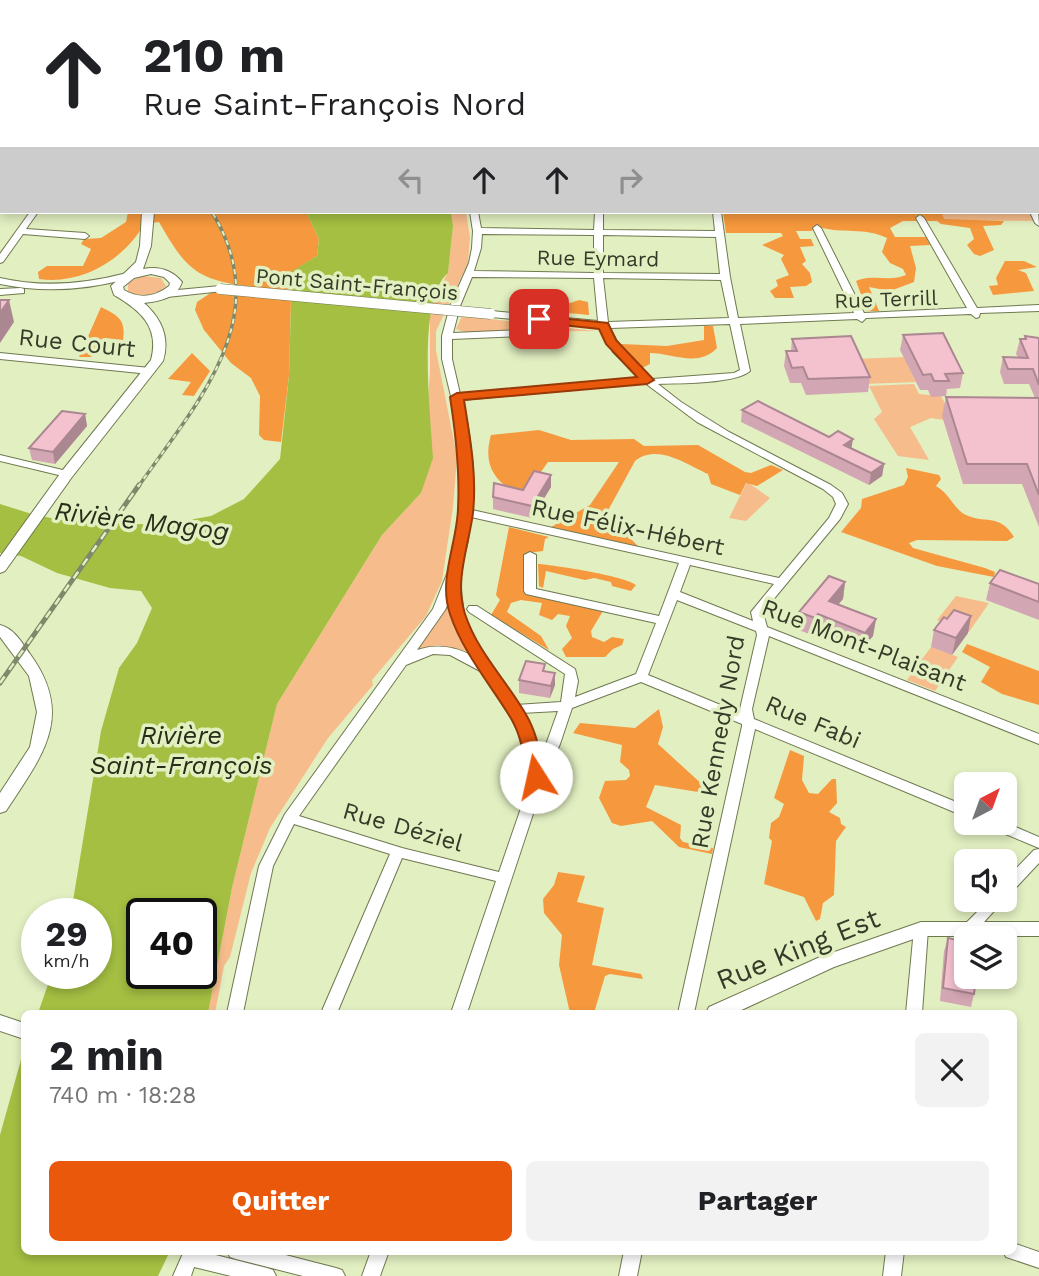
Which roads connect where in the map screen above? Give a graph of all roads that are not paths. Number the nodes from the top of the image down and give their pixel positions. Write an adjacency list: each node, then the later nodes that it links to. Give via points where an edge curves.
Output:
1 (33, 214): 8 (street)
2 (148, 214): 13 (main road)
3 (475, 214): 9 (street)
4 (599, 214): 10 (street)
5 (717, 214): 11 (street)
6 (920, 218): 27 (street)
7 (817, 228): 30 (street)
8 (22, 231): 12 (street); 14 (street)
9 (479, 231): 10 (street); 16 (street)
10 (599, 233): 11 (street); 18 (street)
11 (719, 234): 19 (street)
12 (85, 236)
13 (145, 253): 15 (main road); 17 (main road, via 140,267)
14 (0, 260)
15 (163, 272): 17 (main road); 20 (main road)
16 (471, 274): 18 (street, Rue Eymard); 35 (street)
17 (130, 275): 21 (street, via 100,283 37,286); 25 (main road, via 117,286)
18 (601, 275): 19 (street, Rue Eymard); 33 (street)
19 (725, 277): 31 (street)
20 (174, 279): 22 (street); 24 (main road, via 176,285)
21 (0, 281)
22 (220, 289): 24 (street); 29 (street, Pont Saint-François, bridge)
23 (0, 292): 25 (street, via 99,289)
24 (165, 295): 25 (main road); 32 (main road, via 154,304)
25 (126, 297): 32 (main road)
26 (1039, 308): 27 (street, Rue Terrill)
27 (975, 313): 28 (street, Rue Terrill); 30 (street, Rue Terrill)
28 (1039, 313)
29 (491, 314): 33 (street, Rue Terrill)
30 (861, 317): 31 (street, Rue Terrill)
31 (735, 321): 33 (street, Rue Terrill); 38 (street, via 743,373)
32 (154, 322): 37 (main road, via 162,348)
33 (604, 326): 38 (street, Rue Kennedy Nord, via 611,341)
34 (548, 332): 35 (street)
35 (447, 336): 39 (street, via 447,360)
36 (0, 356): 37 (street, Rue Court)
37 (150, 371): 41 (main road)
38 (648, 381): 39 (street); 47 (street, Rue Kennedy Nord, via 709,427 838,495 839,513)
39 (457, 397): 42 (street, via 467,457)
40 (0, 458): 41 (street)
41 (67, 474): 45 (main road)
42 (466, 512): 44 (street, Rue Félix-Hébert); 46 (street)
43 (530, 555): 50 (street, via 530,591)
44 (686, 561): 47 (street, Rue Félix-Hébert); 48 (street)
45 (2, 564)
46 (454, 576): 54 (street, via 439,610); 55 (street, via 460,624)
47 (781, 582): 51 (street, Rue Kennedy Nord, via 757,612)
48 (673, 594): 50 (street); 51 (street, Rue Mont-Plaisant)
49 (472, 609): 58 (street, via 567,667 573,678)
50 (663, 621): 56 (street)
51 (762, 629): 60 (street, Rue Kennedy Nord); 61 (street, Rue Mont-Plaisant)
52 (0, 630): 57 (main road, via 37,675)
53 (0, 642): 57 (main road, via 27,680)
54 (397, 666): 55 (street, via 417,654 441,649 466,655); 65 (street)
55 (487, 672): 59 (street)
56 (641, 677): 58 (street); 60 (street, Rue Fabi)
57 (37, 685): 63 (main road, via 46,712 42,738)
58 (565, 706): 59 (street); 62 (street, via 549,758)
59 (514, 709): 62 (street, via 532,748)
60 (747, 719): 64 (street, Rue Fabi); 83 (street, Rue Kennedy Nord)
61 (1039, 739)
62 (535, 785): 71 (street)
63 (0, 807)
64 (954, 807)
65 (290, 818): 68 (street, Rue Déziel); 80 (street, via 265,866)
66 (1017, 833): 67 (street)
67 (1039, 843)
68 (398, 852): 71 (street, Rue Déziel); 81 (street)
69 (1039, 854): 70 (street)
70 (1017, 877)
71 (504, 878): 82 (street)
72 (987, 912): 73 (street)
73 (975, 926)
74 (1039, 929): 75 (main road, Rue King Est)
75 (1017, 931)
76 (915, 935): 77 (main road, Rue King Est); 84 (main road, Rue King Est, via 839,957); 85 (street)
77 (954, 935)
78 (1039, 939): 79 (main road)
79 (1017, 940)
80 (236, 1010)
81 (331, 1010)
82 (460, 1010)
83 (687, 1010)
84 (723, 1010)
85 (914, 1010)
86 (1017, 1253): 93 (street)
87 (191, 1255): 94 (street); 95 (street)
88 (252, 1255): 96 (street)
89 (379, 1255): 97 (street)
90 (379, 1255): 98 (street)
91 (633, 1255): 99 (street)
92 (895, 1255): 100 (street)
93 (1039, 1261)
94 (182, 1276)
95 (267, 1276)
96 (337, 1276)
97 (372, 1276)
98 (383, 1276)
99 (628, 1276)
100 (892, 1276)

